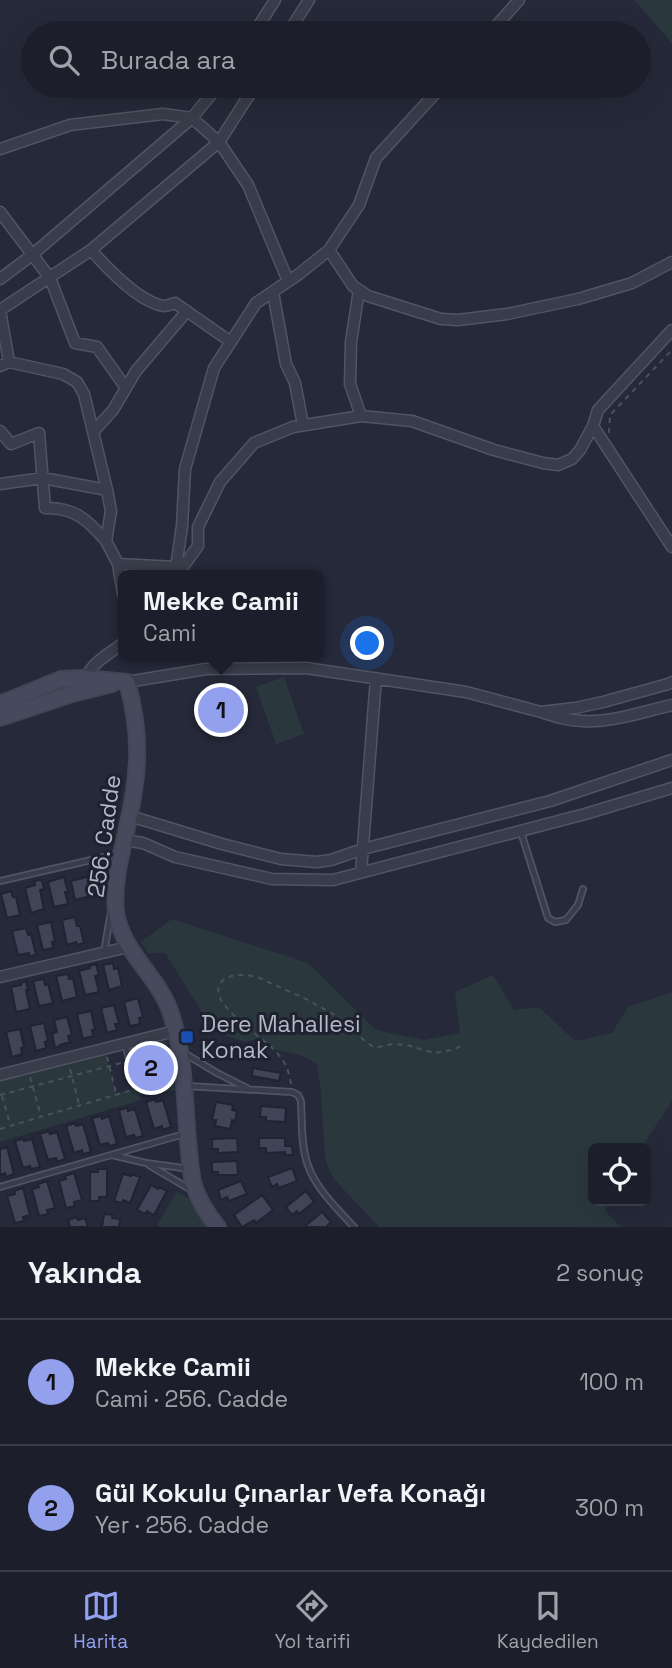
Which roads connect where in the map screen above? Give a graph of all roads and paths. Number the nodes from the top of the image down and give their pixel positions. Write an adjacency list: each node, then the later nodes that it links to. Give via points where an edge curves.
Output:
1 (275, 0): 4 (street)
2 (309, 0): 5 (street)
3 (519, 0): 6 (street)
4 (262, 21)
5 (296, 21)
6 (501, 21)
7 (208, 98): 10 (street)
8 (247, 98): 11 (street)
9 (431, 98): 15 (street, via 376,158 359,205)
10 (192, 118): 11 (street); 12 (street, via 163,114 70,125); 16 (street)
11 (219, 142): 14 (street); 20 (street, via 248,184)
12 (0, 149)
13 (0, 212): 16 (street)
14 (91, 250): 18 (street); 24 (street, via 113,275 148,300 165,306 175,303)
15 (329, 250): 20 (street); 21 (street)
16 (33, 255): 18 (street); 19 (street)
17 (672, 262): 21 (street, via 632,283 578,299 458,320 395,305)
18 (50, 278): 23 (street); 29 (street, via 75,343 97,347)
19 (0, 279)
20 (288, 281): 22 (street)
21 (359, 290): 30 (street, via 350,384)
22 (273, 292): 26 (street, via 256,303); 31 (street)
23 (0, 310): 28 (street)
24 (187, 311): 26 (street); 29 (street)
25 (672, 330): 32 (street, via 598,410)
26 (231, 342): 44 (street, via 214,368 186,469)
27 (672, 350): 35 (path, via 610,415)
28 (5, 364): 34 (street, via 63,374 77,382)
29 (126, 388): 34 (street)
30 (361, 416): 31 (street); 32 (street, via 412,421 494,450 558,465 572,459)
31 (303, 425): 45 (street, via 254,443 220,482 198,527 198,546)
32 (593, 426): 35 (street)
33 (0, 431): 36 (street, via 11,444 39,433)
34 (93, 432): 38 (street)
35 (608, 449): 40 (street)
36 (43, 478): 37 (street); 38 (street); 39 (street, via 45,508 60,507 88,521)
37 (0, 484)
38 (107, 490): 39 (street, via 111,511)
39 (106, 541): 41 (street)
40 (672, 547)
41 (118, 564): 42 (street); 43 (street)
42 (119, 570)
43 (157, 570)
44 (176, 570)
45 (178, 570)
46 (118, 647): 50 (street, via 96,663)
47 (376, 678): 48 (street, via 306,668 268,668 206,669); 53 (street, via 466,692); 60 (street)
48 (127, 682): 50 (street); 57 (street, 256. Cadde, via 138,746)
49 (672, 682): 53 (street, via 603,702)
50 (84, 685): 51 (street, via 67,678 56,680); 54 (street)
51 (0, 704)
52 (672, 705): 53 (street, via 586,722)
53 (541, 712)
54 (0, 718)
55 (672, 760): 60 (street, via 550,802)
56 (672, 788): 58 (street)
57 (130, 816): 59 (street, 256. Cadde); 60 (street, via 292,861 331,860)
58 (521, 830): 61 (street); 63 (lane, via 548,918 566,920)
59 (123, 847): 61 (street, via 143,843 175,857 272,880 333,880); 62 (lane); 64 (street, 256. Cadde)
60 (363, 849): 61 (street)
61 (361, 872)
62 (0, 881)
63 (583, 889)
64 (115, 891): 65 (street, 256. Cadde, via 119,926); 66 (lane)
65 (128, 947): 66 (street); 68 (street, 256. Cadde, via 166,1001)
66 (104, 953): 67 (street)
67 (0, 976)
68 (175, 1031): 69 (street); 71 (street, 256. Cadde)
69 (125, 1043): 73 (lane); 76 (street)
70 (464, 1044): 84 (path, via 434,1053 407,1045 372,1046 340,1018 306,999 257,978 227,977 219,985 220,999 279,1055 288,1070)
71 (179, 1050): 81 (street, 256. Cadde); 83 (lane)
72 (106, 1055): 75 (path)
73 (129, 1058): 75 (path); 78 (lane); 82 (path, via 153,1049 154,1054 163,1052 169,1078 160,1080 162,1088 143,1093)
74 (68, 1064): 79 (path)
75 (109, 1066): 79 (path); 85 (path)
76 (0, 1074)
77 (29, 1074): 80 (path)
78 (133, 1074): 82 (path)
79 (72, 1076): 80 (path); 87 (path)
80 (33, 1086): 86 (path); 88 (path)
81 (184, 1086): 83 (lane); 91 (street, 256. Cadde)
82 (142, 1087): 85 (path)
83 (251, 1090): 84 (lane)
84 (292, 1092): 98 (lane, via 300,1097 305,1156 312,1175)
85 (116, 1094): 87 (path)
86 (1, 1095): 89 (path)
87 (80, 1105): 88 (path)
88 (41, 1117): 89 (path)
89 (11, 1126): 90 (path)
90 (0, 1129)
91 (188, 1133): 92 (lane); 94 (street, 256. Cadde)
92 (111, 1155): 93 (lane); 95 (lane)
93 (146, 1163): 94 (lane); 96 (lane)
94 (191, 1169): 96 (street, 256. Cadde)
95 (0, 1187)
96 (197, 1194): 97 (street, 256. Cadde)
97 (218, 1227)
98 (354, 1227)

